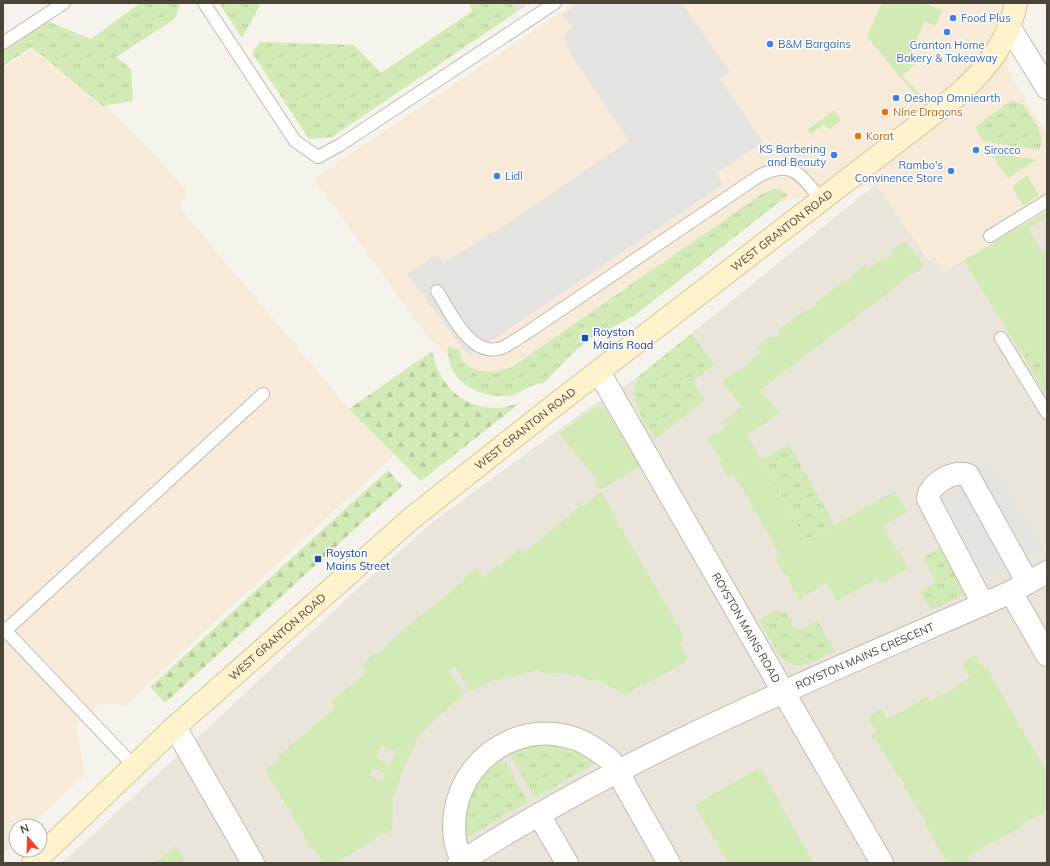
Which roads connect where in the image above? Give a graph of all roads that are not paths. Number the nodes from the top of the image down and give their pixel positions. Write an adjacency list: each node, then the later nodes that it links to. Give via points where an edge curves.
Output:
1 (64, 3): 6 (lane)
2 (204, 3): 3 (lane, via 295,140 318,157)
3 (555, 3)
4 (1016, 3): 5 (street, WEST GRANTON ROAD)
5 (1010, 28): 7 (street); 8 (street, WEST GRANTON ROAD, via 1000,47 974,80 947,104)
6 (3, 43)
7 (1047, 88)
8 (822, 200): 11 (lane, via 796,173 785,168 774,168 522,336 498,349 481,348 468,339); 13 (street, WEST GRANTON ROAD)
9 (1047, 201): 10 (lane)
10 (990, 236)
11 (437, 291)
12 (1001, 338): 15 (lane)
13 (599, 372): 21 (street, ROYSTON MAINS ROAD); 22 (street, WEST GRANTON ROAD, via 412,518)
14 (263, 394): 19 (lane)
15 (1047, 413)
16 (1047, 572): 17 (street, ROYSTON MAINS CRESCENT)
17 (1019, 587): 18 (street, ROYSTON MAINS CRESCENT); 18 (street, via 968,475 962,472 955,473 931,487 928,499); 20 (street)
18 (983, 604): 21 (street, ROYSTON MAINS CRESCENT)
19 (4, 630): 23 (lane)
20 (1047, 655)
21 (783, 691): 24 (street, ROYSTON MAINS CRESCENT); 31 (street, ROYSTON MAINS ROAD)
22 (175, 727): 23 (street, WEST GRANTON ROAD); 28 (street)
23 (133, 766): 27 (street, WEST GRANTON ROAD)
24 (616, 771): 25 (street, ROYSTON MAINS CRESCENT); 26 (street, ROYSTON MAINS CRESCENT, via 610,760 587,744 559,734 527,735 500,746 476,765 464,782 457,800 453,826 457,851); 30 (street)
25 (539, 815): 26 (street, ROYSTON MAINS CRESCENT); 29 (street)
26 (462, 862)
27 (33, 863)
28 (253, 863)
29 (567, 863)
30 (669, 863)
31 (882, 863)

